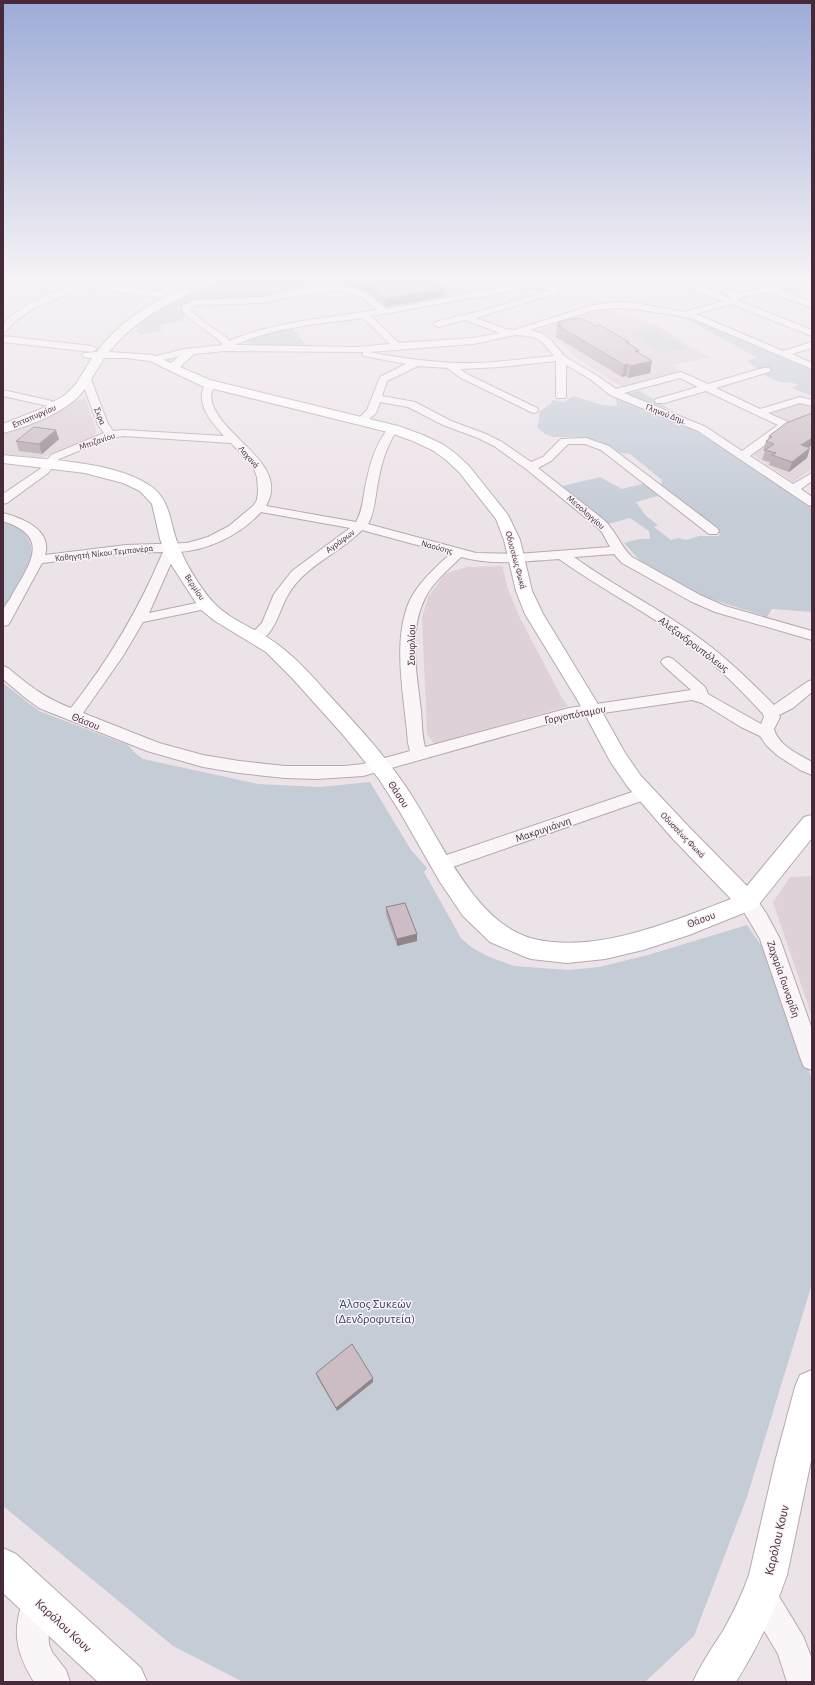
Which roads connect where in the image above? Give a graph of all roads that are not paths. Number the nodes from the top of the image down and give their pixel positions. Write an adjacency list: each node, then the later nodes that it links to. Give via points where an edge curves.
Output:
1 (561, 358): 25 (street)
2 (91, 359): 28 (street, Επταπυργίου, via 72,383)
3 (94, 359): 17 (street, Επταπυργίου)
4 (156, 359): 14 (street, Οδυσσέως Φωκά)
5 (184, 359): 14 (street)
6 (380, 359): 16 (street, via 382,372)
7 (392, 359): 11 (street)
8 (555, 359): 12 (street, via 493,365)
9 (562, 359): 22 (street, Γληνού Δημ.)
10 (794, 359): 13 (street)
11 (417, 362): 12 (street); 16 (street)
12 (448, 365): 30 (street)
13 (812, 366)
14 (172, 368): 18 (street, Οδυσσέως Φωκά)
15 (766, 370): 20 (street)
16 (387, 376): 26 (street, via 380,384)
17 (86, 379): 23 (street, Επταπυργίου); 24 (street, Σκρα)
18 (210, 384): 33 (street, Οδυσσέως Φωκά); 38 (street, Λαχανά, via 206,393 208,406)
19 (639, 387): 20 (street, via 681,375); 22 (street); 27 (street)
20 (707, 388): 27 (street); 31 (street)
21 (3, 393): 28 (street)
22 (614, 393): 32 (street, Γληνού Δημ.)
23 (73, 395): 24 (street, Σκρα); 35 (street, Επταπυργίου, via 53,409)
24 (92, 396): 37 (street, Σκρα, via 103,425)
25 (561, 396)
26 (378, 398): 33 (street, via 372,411); 42 (street, Μεσολογγίου, via 416,406 444,422 494,442)
27 (660, 401): 32 (street, via 680,413)
28 (48, 403): 34 (street, Επταπυργίου)
29 (812, 403): 31 (street, via 800,400)
30 (533, 410)
31 (759, 412): 39 (street, via 786,426)
32 (682, 420): 39 (street, Γληνού Δημ., via 702,429)
33 (361, 421): 36 (street, Οδυσσέως Φωκά)
34 (3, 422)
35 (3, 429)
36 (393, 429): 49 (street, Αγράφων, via 380,450 367,511); 56 (street, Οδυσσέως Φωκά, via 434,445 464,469 503,518)
37 (110, 434): 38 (street, Μπιζανίου); 41 (street, Μπιζανίου, via 57,456)
38 (233, 440): 47 (street, Λαχανά, via 260,469 264,490)
39 (743, 455): 44 (street, Γληνού Δημ.)
40 (3, 459): 41 (street, Βερμίου)
41 (49, 465): 45 (street, Μπιζανίου, via 41,474); 52 (street, Βερμίου, via 115,475 142,486 152,494 161,509)
42 (530, 467): 50 (street, via 544,460 566,440 595,443 632,468); 53 (street, Μεσολογγίου, via 600,522)
43 (812, 476): 44 (street)
44 (793, 489): 46 (street, Γληνού Δημ.)
45 (3, 500)
46 (812, 502)
47 (258, 508): 49 (street, Ναούσης); 51 (street, via 243,521)
48 (3, 517): 57 (street, via 22,524 34,534 40,545)
49 (360, 526): 54 (street, Ναούσης); 62 (street, Αγράφων, via 297,574 281,594 268,625)
50 (713, 531)
51 (212, 539): 52 (street, via 189,547); 58 (street, via 207,546)
52 (171, 547): 57 (street, Καθηγητή Νίκου Τεμπονέρα, via 126,549); 58 (street, Βερμίου)
53 (618, 550): 55 (street, Ναούσης); 63 (street, Μεσολογγίου, via 632,564 703,602)
54 (458, 553): 56 (street, Ναούσης, via 476,557); 72 (street, Σουφλίου, via 424,588 412,614 409,652)
55 (561, 554): 56 (street, Ναούσης); 69 (street, Αλεξανδρουπόλεως, via 697,643 736,676)
56 (517, 558): 68 (street, Οδυσσέως Φωκά, via 524,591 534,614)
57 (37, 560): 61 (street)
58 (171, 564): 59 (street, Βερμίου); 60 (street)
59 (206, 605): 60 (street); 62 (street, Βερμίου)
60 (138, 619): 70 (street, via 111,666)
61 (3, 622)
62 (256, 636): 73 (street, Βερμίου, via 277,652 302,677)
63 (812, 636)
64 (668, 662): 67 (street, via 700,690)
65 (3, 671): 70 (street, Θάσου, via 45,704)
66 (812, 685): 69 (street, via 784,707)
67 (698, 696): 68 (street, Γοργοπόταμου); 71 (street, via 747,725)
68 (591, 710): 72 (street, Γοργοπόταμου, via 562,715); 75 (street, Οδυσσέως Φωκά, via 625,768)
69 (771, 712): 71 (street, via 772,717)
70 (73, 716): 73 (street, Θάσου, via 153,747 203,761 239,767 317,773 354,772)
71 (766, 732): 74 (street, via 775,745)
72 (419, 754): 73 (street, Γοργοπόταμου)
73 (379, 765): 77 (street, Θάσου, via 403,799)
74 (812, 769)
75 (644, 794): 77 (street, Μακρυγιάννη); 78 (street, Οδυσσέως Φωκά)
76 (812, 823): 78 (street)
77 (441, 864): 78 (street, Θάσου, via 471,910 491,929 514,942 548,952 594,952 662,934)
78 (748, 902): 79 (street, Ζαχαρία Γουναρίδη, via 770,939)
79 (812, 1060)
80 (810, 1400): 82 (street, Καρόλου Κουν)
81 (3, 1567): 83 (street, Καρόλου Κουν)
82 (761, 1596): 86 (street, Καρόλου Κουν, via 737,1644); 87 (street, via 792,1646)
83 (38, 1601): 84 (street, via 32,1620 33,1646 40,1665); 85 (street, Καρόλου Κουν)
84 (54, 1682)
85 (127, 1682)
86 (713, 1682)
87 (803, 1682)

